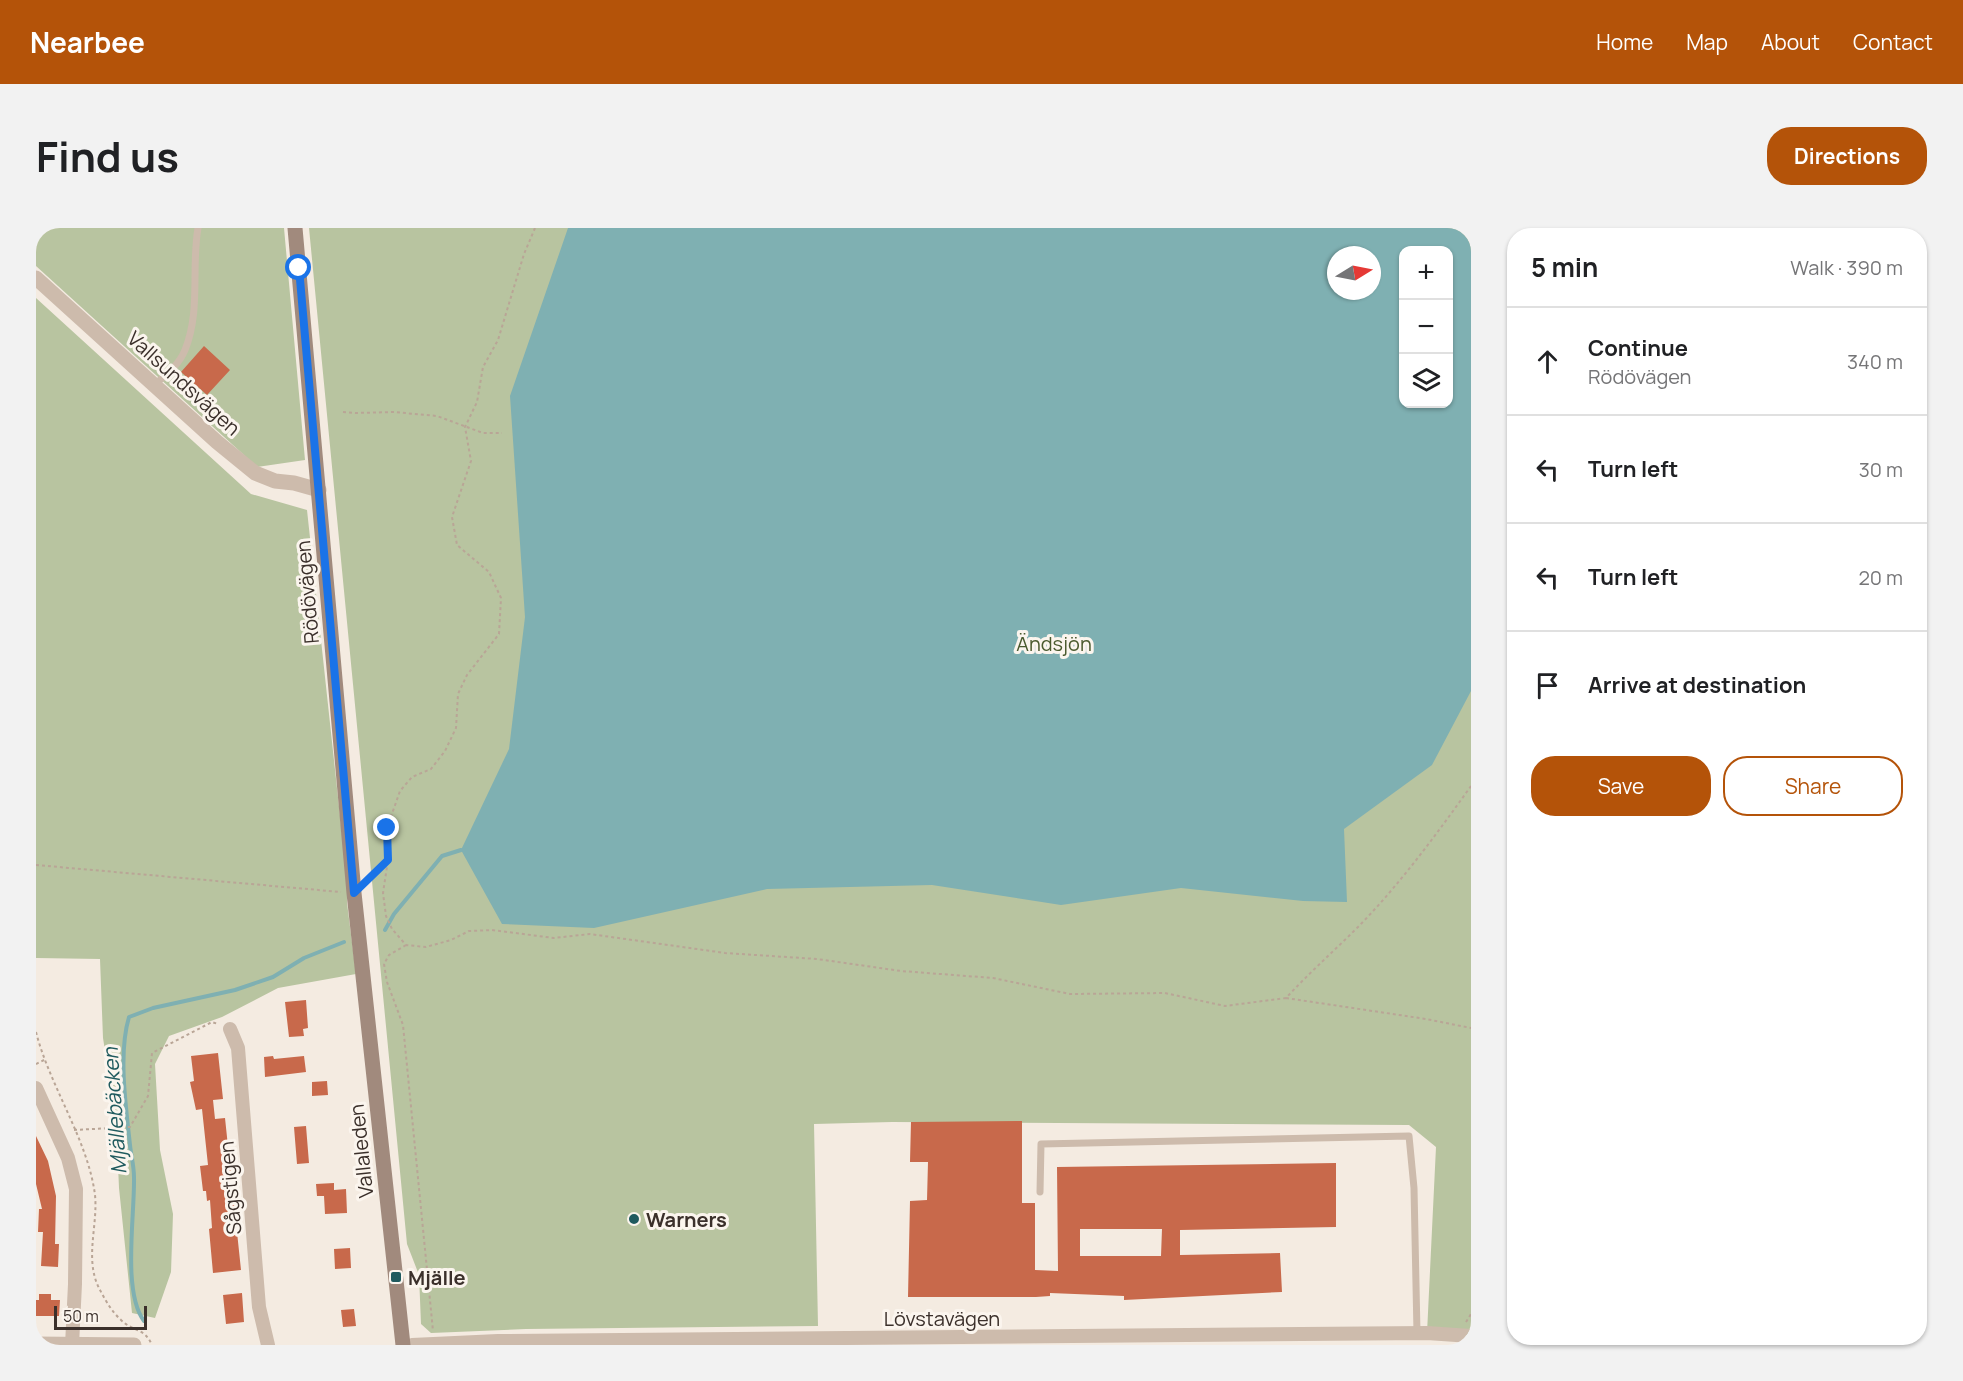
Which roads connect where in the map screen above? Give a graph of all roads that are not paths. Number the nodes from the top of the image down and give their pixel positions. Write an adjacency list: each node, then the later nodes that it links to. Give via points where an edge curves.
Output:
1 (198, 228): 4 (lane, via 195,307 185,350 174,367)
2 (295, 228): 5 (main road, Rödövägen)
3 (36, 278): 4 (street, Vallsundsvägen)
4 (154, 385): 5 (street, Vallsundsvägen, via 255,473)
5 (319, 490): 6 (main road, Rödövägen)
6 (361, 952): 17 (main road, Vallaleden)
7 (230, 1029): 16 (street, Sågstigen, via 238,1048 259,1307)
8 (36, 1088): 14 (street, via 68,1158 76,1189)
9 (1040, 1192): 10 (lane, via 1041,1144 1409,1136)
10 (1417, 1333): 11 (street, Lövstavägen); 12 (street, Lövstavägen)
11 (1463, 1339)
12 (565, 1343): 19 (street, Lövstavägen, via 498,1341)
13 (36, 1344): 14 (street)
14 (72, 1345): 15 (street)
15 (134, 1345)
16 (268, 1345)
17 (403, 1345)
18 (412, 1345): 19 (street, Lövstavägen)
19 (434, 1345)

